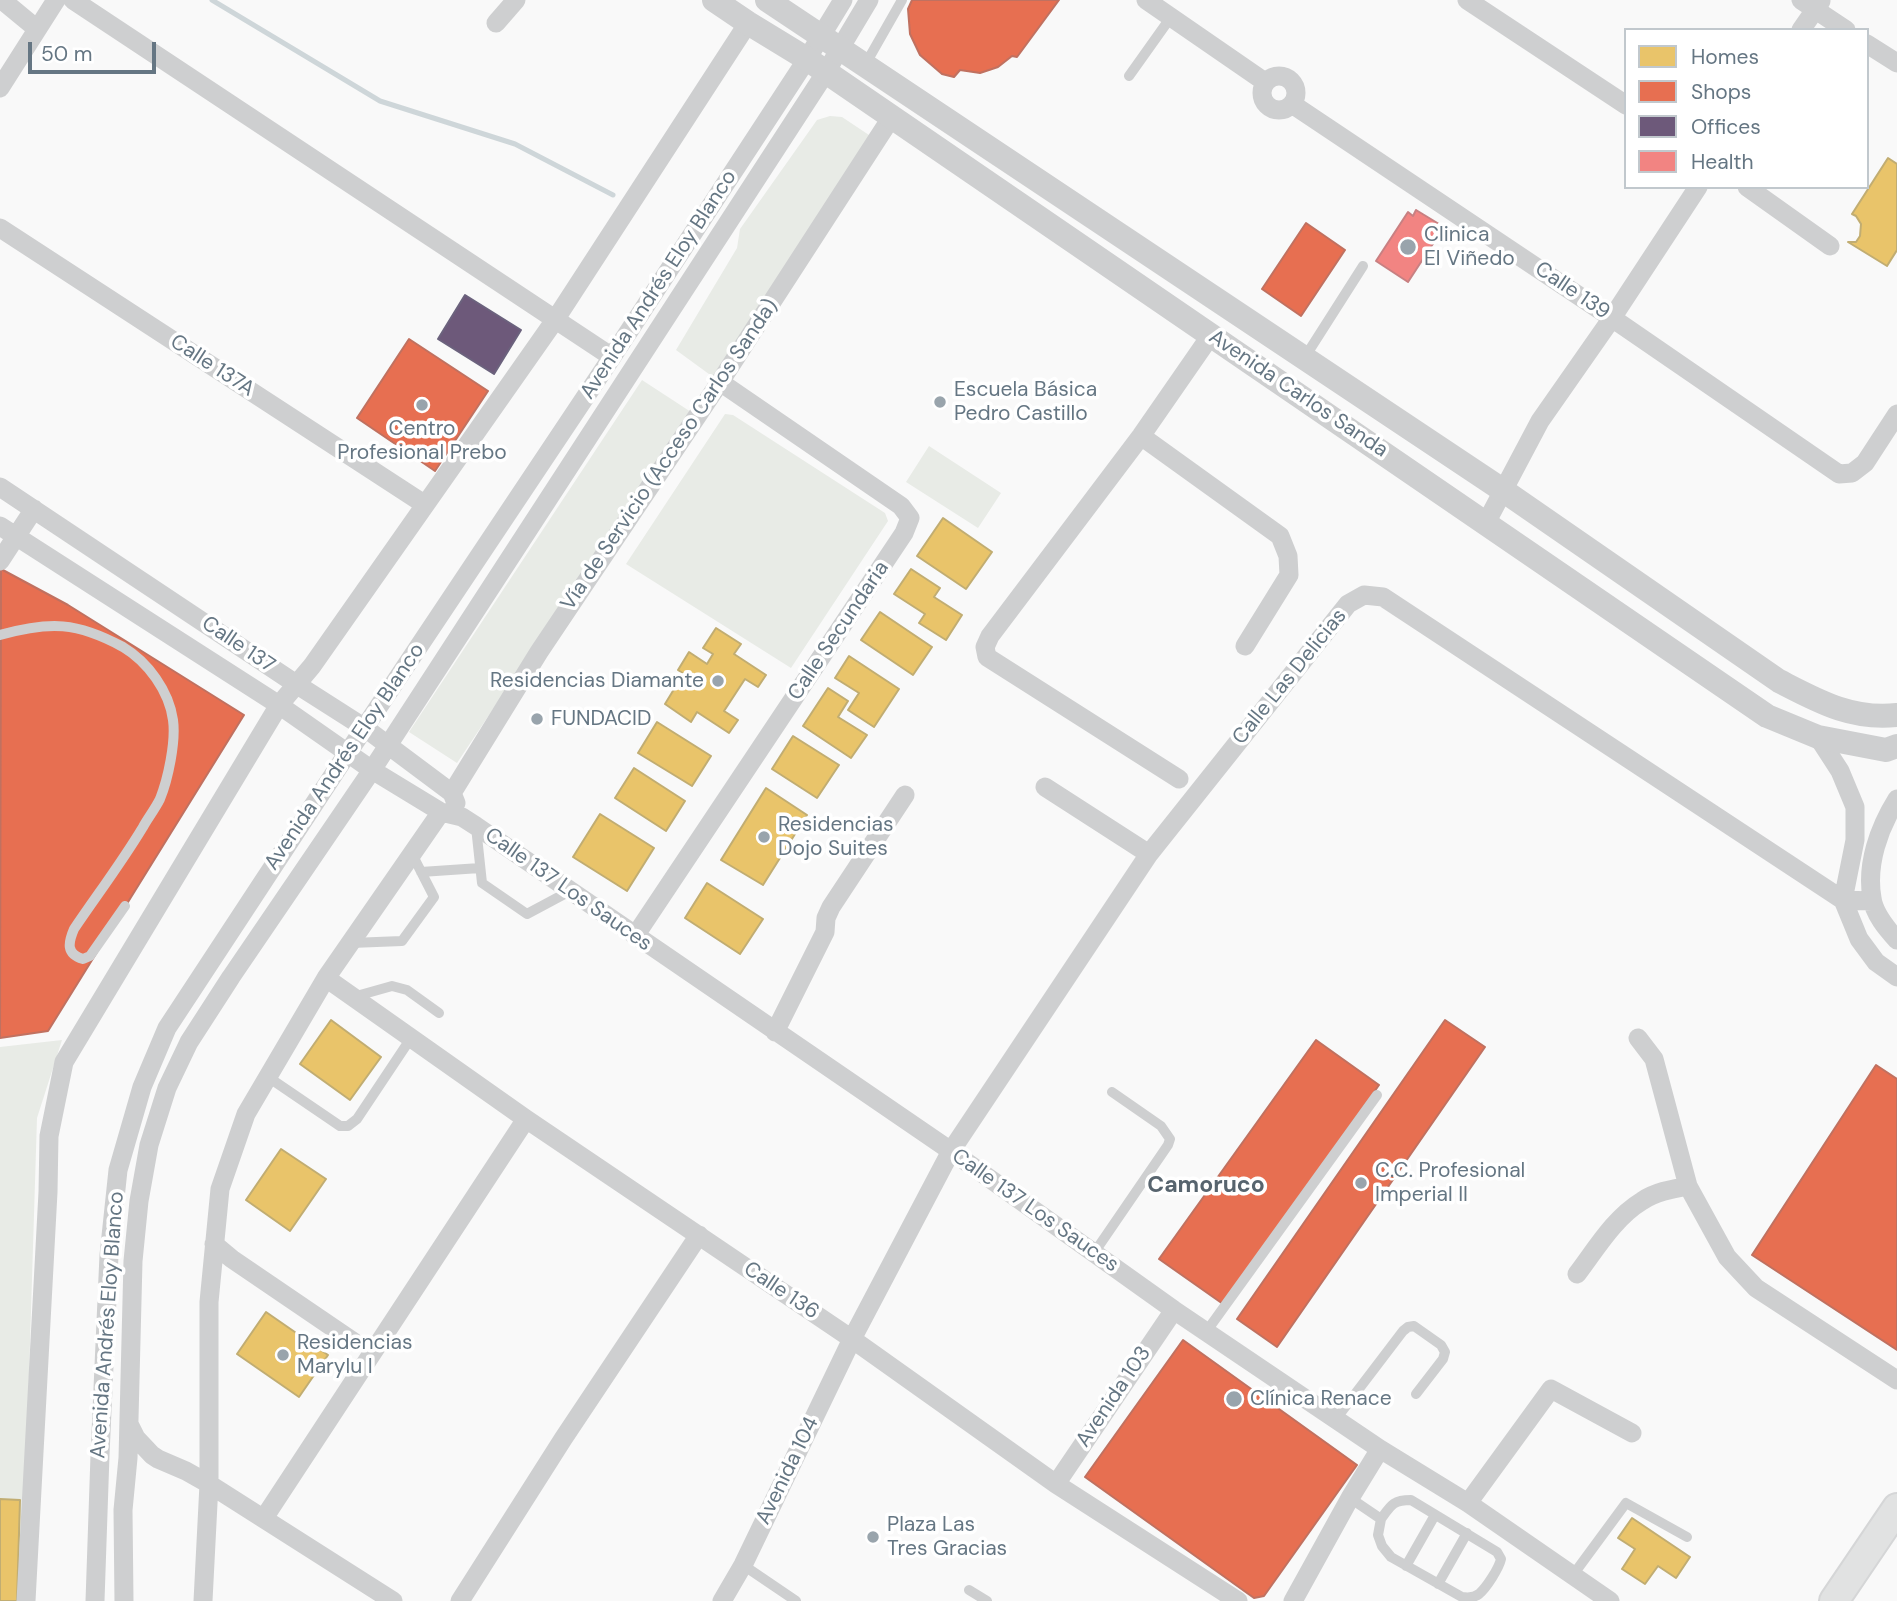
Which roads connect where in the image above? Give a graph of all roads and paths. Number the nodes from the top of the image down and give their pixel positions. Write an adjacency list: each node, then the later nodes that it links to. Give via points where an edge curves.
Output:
1 (2, 0): 18 (street)
2 (56, 0): 18 (street)
3 (74, 0): 34 (street)
4 (516, 0): 14 (street)
5 (714, 0): 15 (street, Avenida Carlos Sanda)
6 (766, 0): 19 (street, Avenida Carlos Sanda)
7 (843, 0): 19 (street, Avenida Andrés Eloy Blanco)
8 (869, 0): 19 (street, Avenida Andrés Eloy Blanco)
9 (902, 0): 22 (lane)
10 (1146, 0): 13 (street)
11 (1467, 0): 26 (street)
12 (1812, 3): 16 (street); 17 (street)
13 (1171, 17): 24 (lane); 33 (street, Calle 139, via 1265,82 1262,98 1269,107 1281,110 1292,104)
14 (496, 23)
15 (748, 23): 23 (street, Avenida Carlos Sanda); 34 (street)
16 (1802, 28)
17 (1843, 28)
18 (37, 29): 25 (street)
19 (830, 43): 22 (street, Avenida Carlos Sanda); 23 (street, Avenida Andrés Eloy Blanco)
20 (1869, 45): 21 (street)
21 (1897, 63)
22 (865, 65): 37 (street, Avenida Carlos Sanda)
23 (816, 66): 27 (street, Avenida Carlos Sanda); 36 (street, Avenida Andrés Eloy Blanco); 55 (street, Avenida Andrés Eloy Blanco)
24 (1129, 76)
25 (0, 88)
26 (1624, 104)
27 (891, 118): 35 (street, Avenida Carlos Sanda); 38 (street, Vía de Servicio (Acceso Carlos Sanda))
28 (1697, 189): 33 (street)
29 (1750, 189): 31 (street)
30 (0, 228): 43 (street, Calle 137A)
31 (1830, 246)
32 (1363, 266): 37 (lane)
33 (1612, 318): 39 (street, Calle 139, via 1839,474 1852,473 1865,463); 42 (street, via 1539,421)
34 (555, 320): 36 (street); 43 (street)
35 (1211, 335): 40 (street); 45 (street, Avenida Carlos Sanda)
36 (612, 357): 53 (street, Avenida Andrés Eloy Blanco)
37 (1305, 358): 42 (street, Avenida Carlos Sanda)
38 (720, 382): 61 (street, Vía de Servicio (Acceso Carlos Sanda), via 538,652); 74 (street, Calle Secundaria, via 901,506 909,518 904,533)
39 (1897, 414)
40 (1140, 436): 49 (street, via 1280,536 1289,556 1289,575); 59 (street, via 985,646 987,657)
41 (0, 487): 44 (street, Calle 137)
42 (1504, 491): 45 (street); 52 (street, Avenida Carlos Sanda, via 1779,681 1854,714)
43 (424, 504): 50 (street)
44 (34, 509): 46 (street); 50 (street, Calle 137)
45 (1486, 523): 54 (street, Avenida Carlos Sanda, via 1768,716)
46 (8, 532): 47 (street); 51 (street)
47 (0, 561)
48 (0, 635): 73 (lane, via 46,625 69,625 99,634 149,668 165,693 173,721 171,762 160,799 74,929 69,949 75,957 90,956)
49 (1245, 646)
50 (296, 684): 51 (street); 53 (street, Calle 137)
51 (279, 705): 57 (street); 122 (street, via 64,1062 49,1136)
52 (1897, 715)
53 (365, 728): 55 (street, Calle 137); 57 (street, Avenida Andrés Eloy Blanco)
54 (1818, 737): 56 (street, Avenida Carlos Sanda, via 1886,750); 71 (street, via 1840,771 1855,807 1855,840)
55 (387, 745): 58 (street, Avenida Andrés Eloy Blanco); 61 (street, Calle 137)
56 (1897, 746)
57 (347, 754): 58 (street); 114 (street, Avenida Andrés Eloy Blanco, via 167,1028 142,1087 118,1170 109,1255)
58 (372, 770): 64 (street); 101 (street, Avenida Andrés Eloy Blanco, via 189,1042 167,1088 149,1145 139,1201)
59 (1179, 779)
60 (1045, 788): 67 (street)
61 (452, 793): 65 (street)
62 (905, 795): 81 (street, via 831,907 825,932)
63 (1897, 799): 72 (street, via 1878,838 1870,871)
64 (442, 812): 65 (street); 66 (street)
65 (469, 821): 68 (lane); 70 (street, Calle 137 Los Sauces)
66 (412, 854): 69 (lane); 76 (street)
67 (1149, 854): 71 (street, Calle Las Delicias, via 1348,604 1364,595 1383,597); 88 (street, Calle Las Delicias)
68 (480, 868): 69 (lane); 70 (lane, via 482,883 527,914)
69 (421, 872): 76 (lane, via 435,896 403,940)
70 (570, 891): 74 (street, Calle 137 Los Sauces)
71 (1843, 900): 72 (street); 77 (street, via 1859,939 1876,962)
72 (1872, 901): 75 (street)
73 (125, 906)
74 (635, 936): 81 (street, Calle 137 Los Sauces)
75 (1897, 940)
76 (350, 943): 78 (street)
77 (1897, 977)
78 (326, 978): 79 (street, Calle 136); 84 (street)
79 (353, 997): 80 (lane, via 391,986 407,990); 82 (street, Calle 136)
80 (439, 1013)
81 (775, 1032): 88 (street, Calle 137 Los Sauces)
82 (411, 1038): 84 (lane, via 348,1126 340,1126); 87 (street, Calle 136)
83 (1637, 1038): 89 (street, via 1654,1059)
84 (268, 1077): 91 (street, via 246,1114 220,1189)
85 (1112, 1092): 92 (lane, via 1161,1125 1170,1139)
86 (1377, 1095): 95 (lane)
87 (526, 1119): 90 (street, Calle 136); 112 (street)
88 (951, 1151): 92 (street, Calle 137 Los Sauces); 96 (street, Avenida 104)
89 (1688, 1186): 93 (street, via 1666,1190 1625,1213); 98 (street, via 1727,1257 1756,1287)
90 (699, 1235): 96 (street, Calle 136); 127 (street)
91 (215, 1244): 97 (street); 107 (street, via 209,1302)
92 (1094, 1253): 94 (street, Calle 137 Los Sauces)
93 (1577, 1275)
94 (1174, 1310): 95 (street, Calle 137 Los Sauces); 106 (street, Avenida 103)
95 (1206, 1332): 100 (street, Calle 137 Los Sauces)
96 (852, 1339): 106 (street, Calle 136); 117 (street, Avenida 104)
97 (354, 1342)
98 (1897, 1380)
99 (1416, 1394): 100 (lane, via 1445,1352 1414,1326 1403,1331)
100 (1336, 1419): 103 (street, Calle 137 Los Sauces)
101 (129, 1424): 104 (street, via 143,1447); 105 (street, Avenida Andrés Eloy Blanco)
102 (1632, 1433): 109 (street, via 1551,1389)
103 (1380, 1449): 108 (street); 109 (street, Calle 137 Los Sauces)
104 (158, 1459): 105 (street); 107 (street)
105 (127, 1471): 114 (street, via 108,1490); 124 (street, Avenida Andrés Eloy Blanco)
106 (1056, 1484): 131 (street, Calle 136)
107 (209, 1485): 112 (street); 125 (street)
108 (1350, 1499): 113 (lane); 132 (street)
109 (1468, 1503): 119 (street, Calle 137 Los Sauces)
110 (1897, 1508): 134 (main road)
111 (1435, 1515): 113 (lane, via 1411,1500 1400,1500); 115 (lane); 118 (lane)
112 (264, 1518): 126 (street)
113 (1381, 1519): 118 (lane, via 1378,1535 1382,1546)
114 (98, 1523): 123 (street, Avenida Andrés Eloy Blanco)
115 (1467, 1534): 120 (lane); 120 (lane, via 1497,1552 1499,1566 1471,1598)
116 (1687, 1537): 119 (lane, via 1626,1503)
117 (743, 1565): 128 (street, Avenida 104); 129 (lane)
118 (1406, 1566): 120 (lane)
119 (1573, 1575): 133 (street, Calle 137 Los Sauces)
120 (1438, 1584)
121 (969, 1590): 130 (lane)
122 (26, 1601)
123 (95, 1601)
124 (124, 1601)
125 (203, 1601)
126 (393, 1601)
127 (460, 1601)
128 (722, 1601)
129 (796, 1601)
130 (987, 1601)
131 (1238, 1601)
132 (1293, 1601)
133 (1610, 1601)
134 (1834, 1601)

